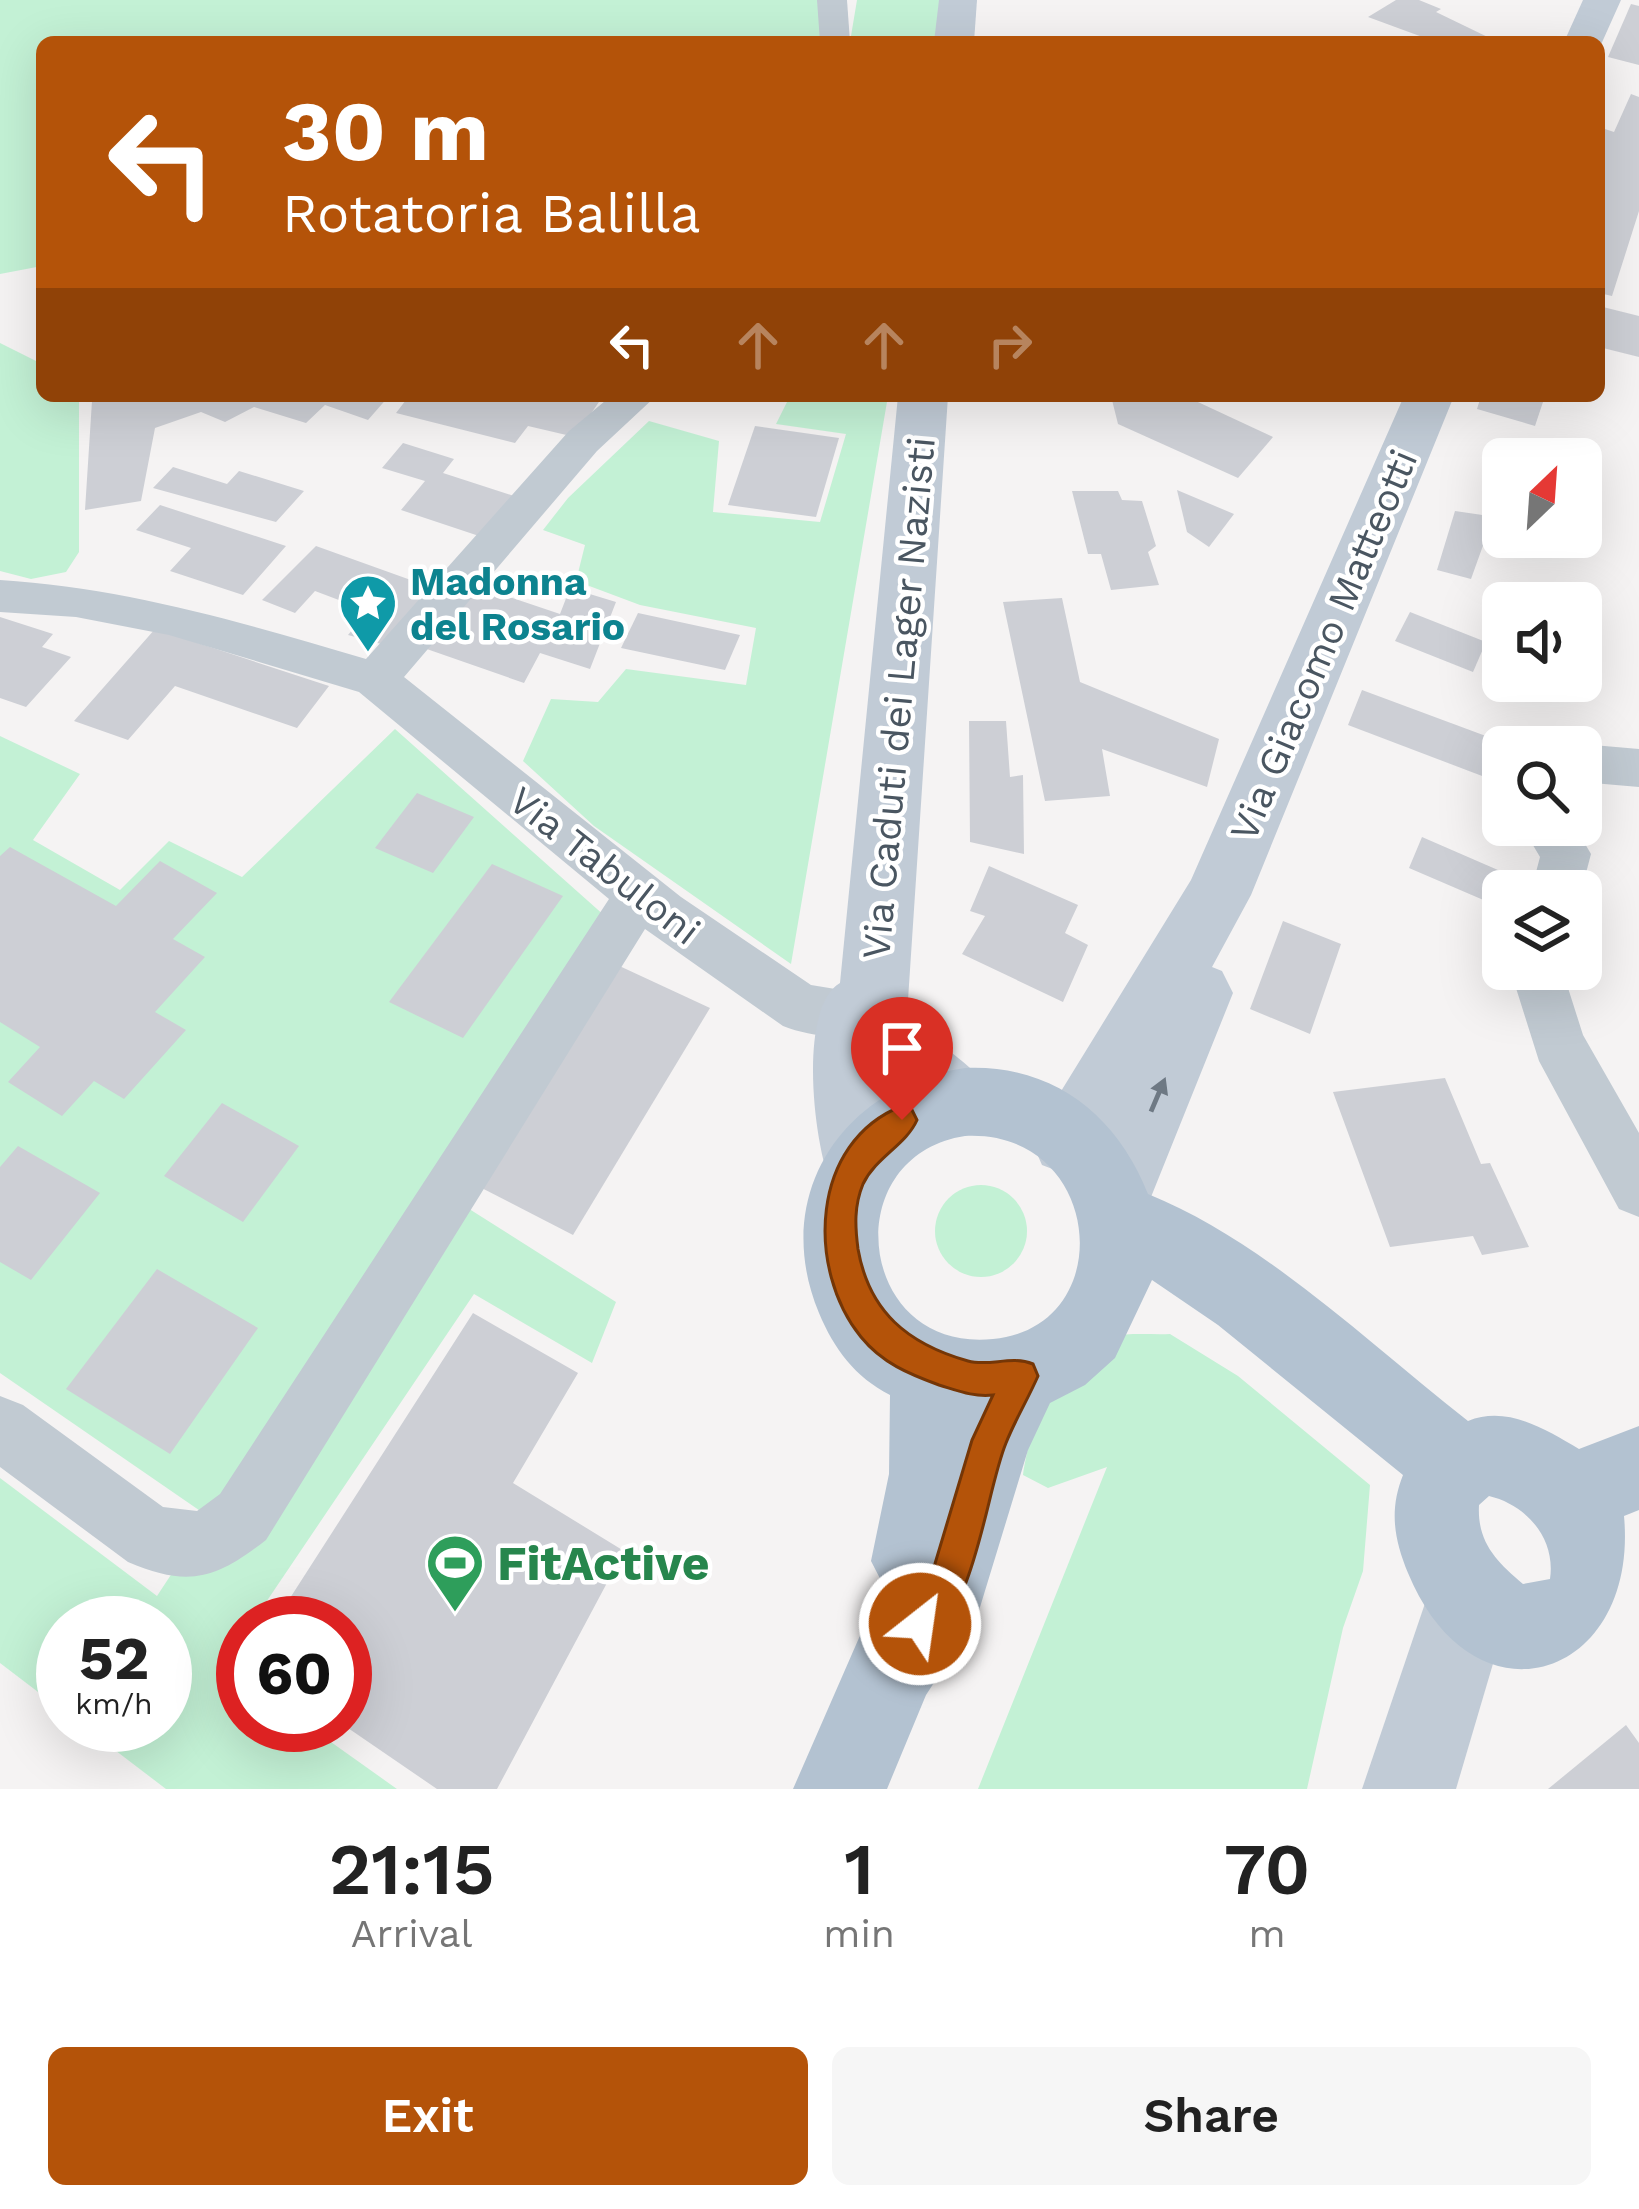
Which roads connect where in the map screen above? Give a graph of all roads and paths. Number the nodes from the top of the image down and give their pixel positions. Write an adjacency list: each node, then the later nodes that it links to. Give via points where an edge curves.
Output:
1 (832, 0): 4 (street)
2 (958, 0): 5 (street)
3 (1602, 0): 6 (street)
4 (835, 36)
5 (955, 36)
6 (1587, 36)
7 (629, 402): 11 (street, via 584,441)
8 (922, 402): 17 (street, Via Caduti dei Lager Nazisti)
9 (1426, 402): 15 (street, Via Giacomo Matteotti)
10 (0, 596): 11 (street, Via Tabuloni, via 169,618)
11 (375, 679): 14 (street, Via Tabuloni)
12 (1602, 765): 13 (street)
13 (1639, 769)
14 (639, 895): 17 (street, Via Tabuloni, via 802,1009); 25 (street, via 243,1517 206,1545 151,1539)
15 (1217, 895): 19 (street, Via Giacomo Matteotti, via 1096,1106); 22 (street, Via Giacomo Matteotti, one-way to 15, via 1196,1005)
16 (1542, 990): 21 (street, via 1558,1043)
17 (863, 1006): 18 (street, Via Caduti dei Lager Nazisti, via 918,1078); 20 (street, Via Caduti dei Lager Nazisti, via 850,1125)
18 (960, 1102): 19 (main road, via 1028,1114); 20 (main road, via 902,1120)
19 (1068, 1140): 22 (main road, via 1094,1168)
20 (858, 1162): 23 (main road, via 838,1221 849,1287 890,1344)
21 (1639, 1189)
22 (1114, 1238): 24 (main road, via 1080,1344); 26 (main road, via 1246,1297)
23 (931, 1368): 24 (main road, via 975,1380); 29 (main road, via 931,1474)
24 (1021, 1376): 29 (main road, via 989,1440 946,1586)
25 (0, 1428)
26 (1458, 1466): 27 (main road, via 1478,1455 1513,1456 1549,1474); 28 (main road, via 1439,1493 1436,1531)
27 (1605, 1481): 28 (main road, via 1586,1518 1597,1558 1590,1597 1576,1615 1532,1628 1492,1615)
28 (1468, 1596): 31 (street)
29 (894, 1663): 30 (main road)
30 (840, 1789)
31 (1409, 1789)

